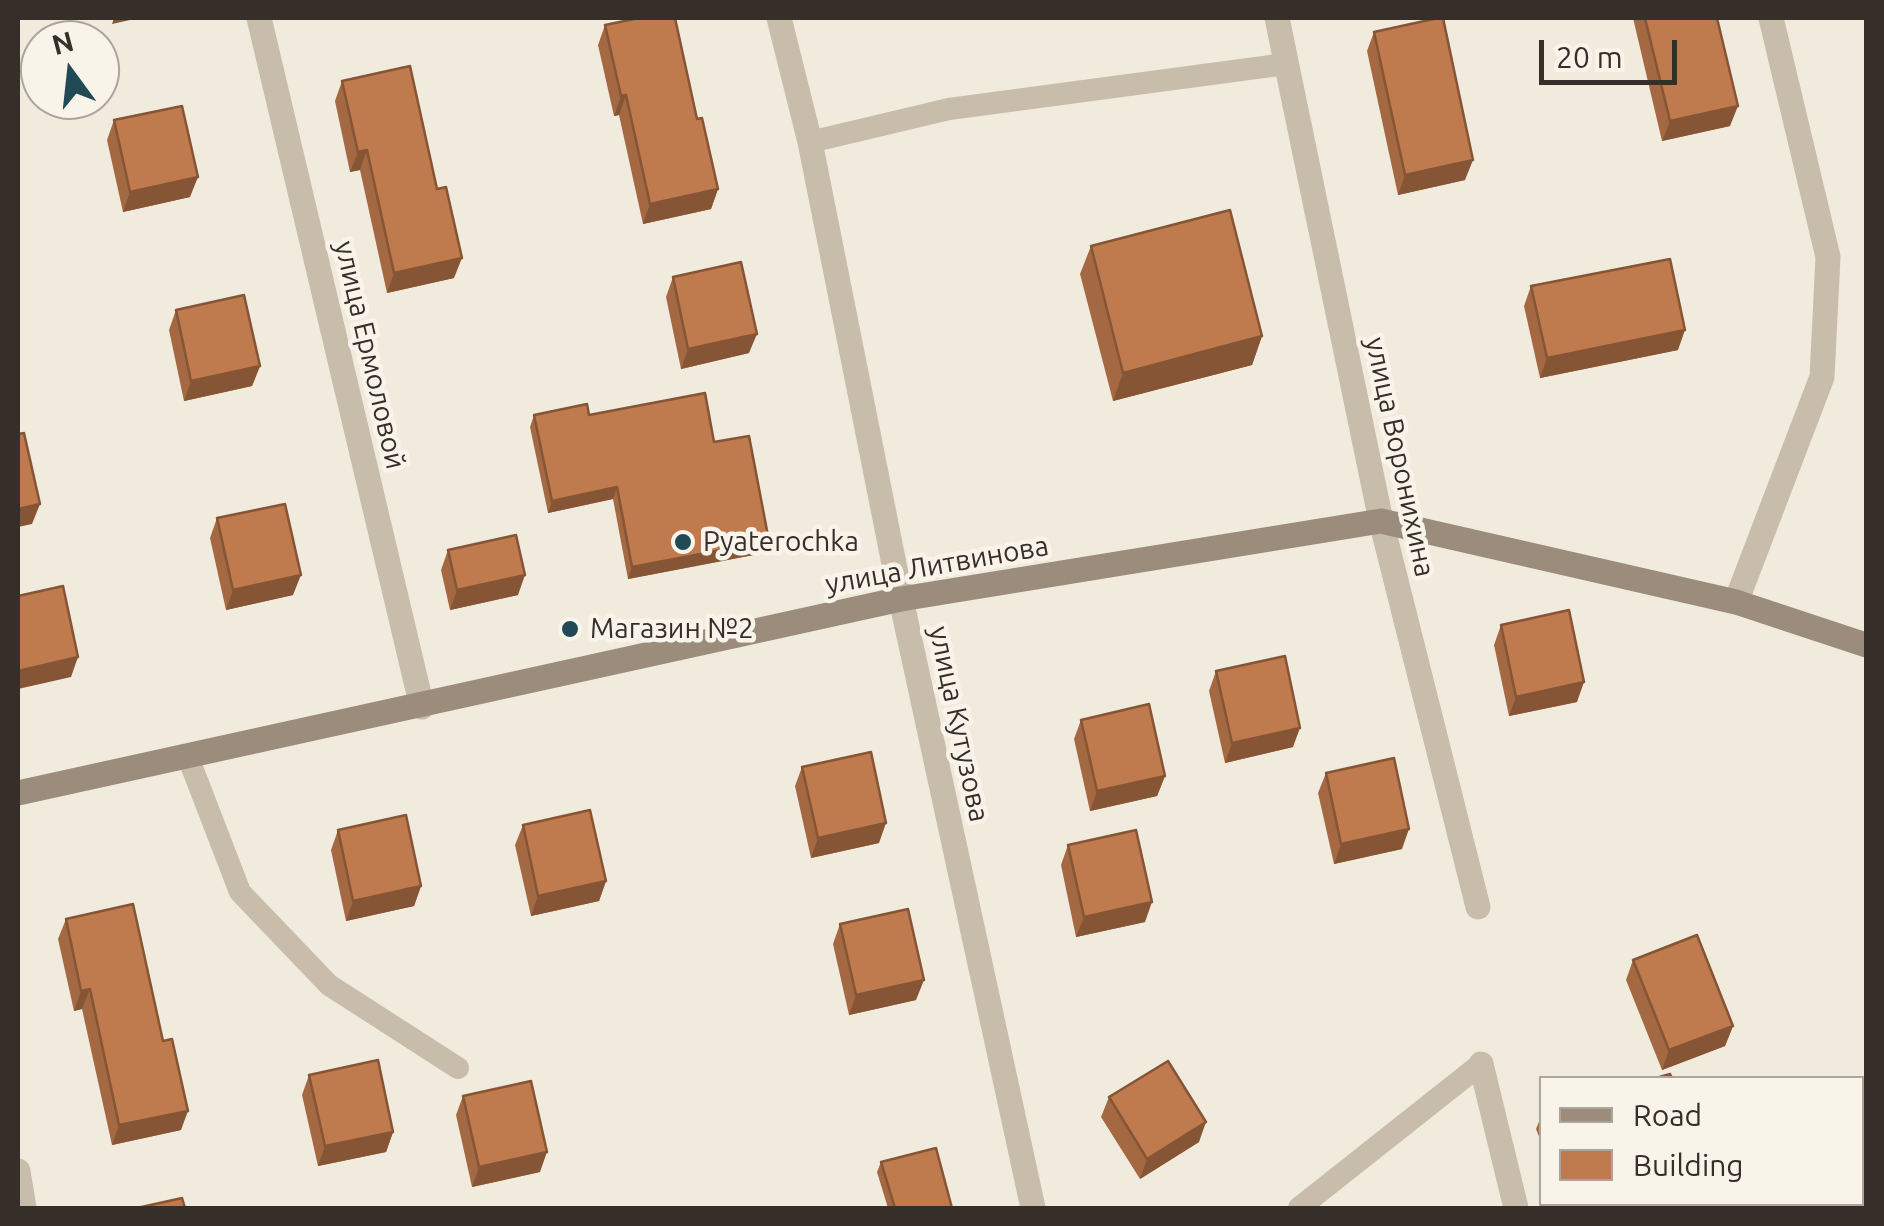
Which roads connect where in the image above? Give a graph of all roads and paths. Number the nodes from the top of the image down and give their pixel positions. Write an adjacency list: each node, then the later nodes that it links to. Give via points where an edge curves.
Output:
1 (259, 18): 11 (street, улица Ермоловой)
2 (779, 18): 6 (street, улица Кутузова)
3 (1277, 18): 5 (street, улица Воронихина)
4 (1771, 18): 9 (street, via 1828,257 1822,377)
5 (1286, 64): 6 (lane, via 949,110); 7 (street, улица Воронихина)
6 (810, 142): 8 (street, улица Кутузова)
7 (1381, 520): 8 (street, улица Литвинова); 9 (street, улица Литвинова); 14 (street, улица Воронихина)
8 (901, 599): 11 (street, улица Литвинова); 19 (street, улица Кутузова)
9 (1736, 602): 10 (street, улица Литвинова)
10 (1866, 645)
11 (422, 707): 12 (street, улица Литвинова)
12 (188, 757): 13 (street, улица Литвинова); 16 (lane, via 240,892 328,985)
13 (18, 794)
14 (1478, 906)
15 (1481, 1064): 20 (lane); 21 (street)
16 (458, 1068)
17 (18, 1171): 18 (street)
18 (24, 1208)
19 (1033, 1208)
20 (1299, 1208)
21 (1516, 1208)

